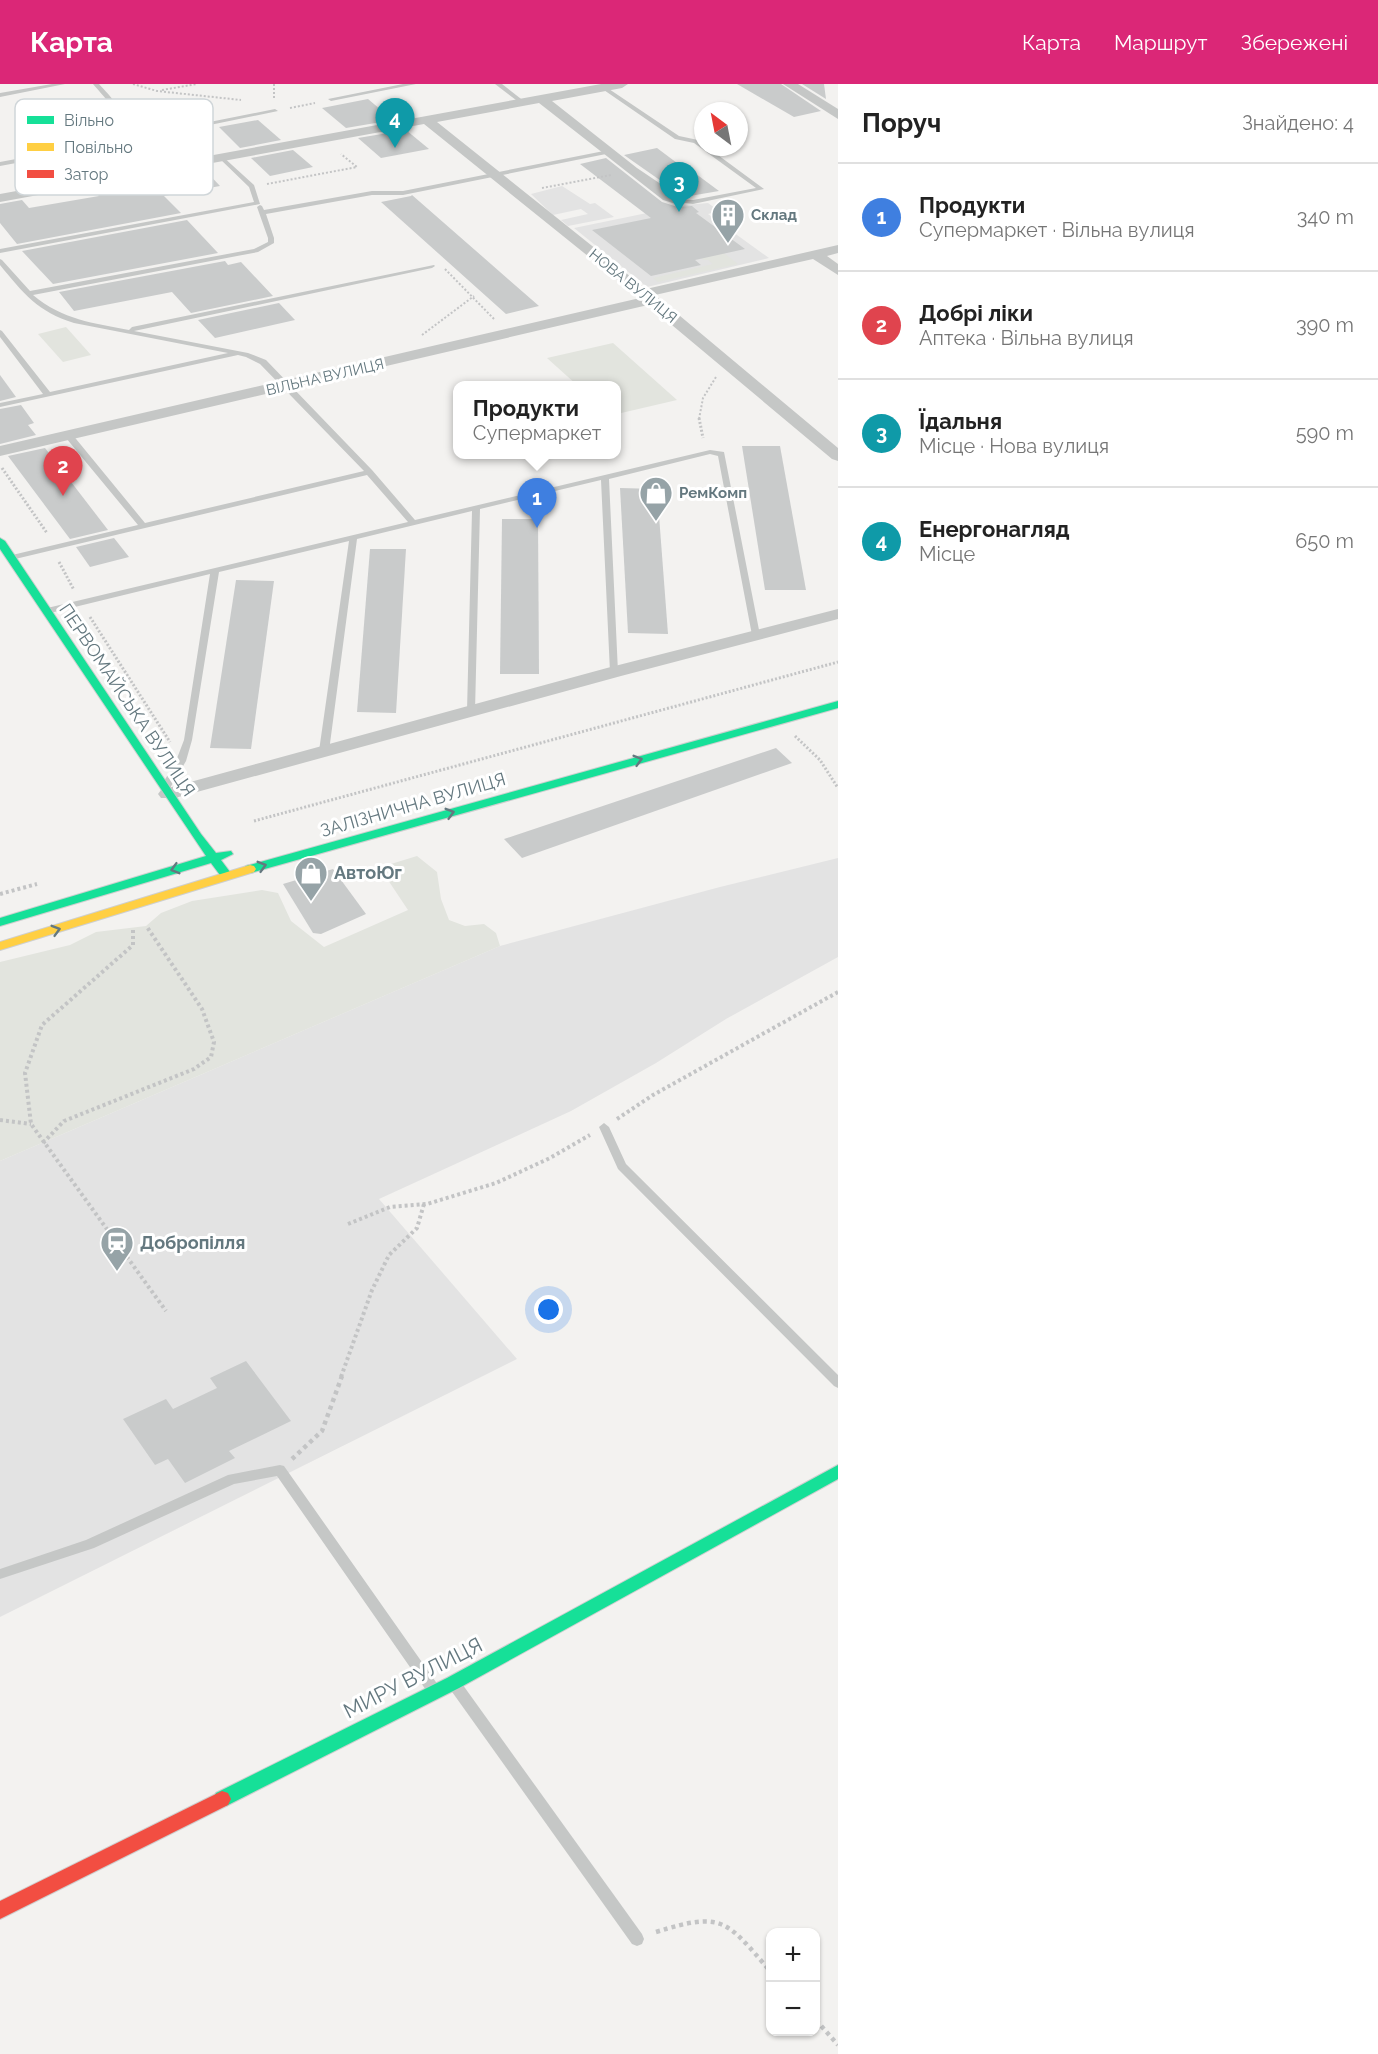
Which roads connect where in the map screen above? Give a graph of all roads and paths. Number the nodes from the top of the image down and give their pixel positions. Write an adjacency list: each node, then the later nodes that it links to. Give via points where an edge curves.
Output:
1 (62, 84): 11 (lane)
2 (96, 84): 12 (lane)
3 (133, 84): 10 (path)
4 (197, 84): 10 (path)
5 (413, 84): 13 (lane)
6 (498, 84): 16 (lane)
7 (622, 84): 9 (street)
8 (789, 84): 18 (street)
9 (603, 87): 14 (street); 22 (lane, via 677,138)
10 (157, 91): 15 (path)
11 (0, 95)
12 (109, 99)
13 (331, 99): 17 (path)
14 (542, 99): 16 (street); 23 (street)
15 (248, 101)
16 (522, 102): 19 (street)
17 (275, 111): 20 (lane)
18 (838, 115)
19 (425, 119): 21 (street); 30 (street, НОВА ВУЛИЦЯ)
20 (213, 123)
21 (318, 140): 25 (street); 31 (path, via 357,166)
22 (694, 141)
23 (609, 152): 29 (street); 30 (lane)
24 (716, 156): 35 (lane, via 762,189)
25 (221, 157): 26 (street); 31 (lane)
26 (213, 158)
27 (15, 161): 28 (lane)
28 (0, 164)
29 (632, 171): 32 (path); 35 (street)
30 (496, 173): 32 (street, НОВА ВУЛИЦЯ); 37 (lane, via 403,193 372,193)
31 (252, 186): 36 (lane)
32 (518, 192): 46 (street, НОВА ВУЛИЦЯ)
33 (16, 195): 34 (street)
34 (0, 198)
35 (679, 201)
36 (258, 203): 37 (lane); 39 (lane)
37 (261, 213): 44 (lane, via 271,243 256,251)
38 (838, 249): 40 (street, ВІЛЬНА ВУЛИЦЯ)
39 (0, 251)
40 (815, 254): 43 (street); 46 (street, ВІЛЬНА ВУЛИЦЯ)
41 (0, 261): 44 (lane)
42 (432, 266): 45 (path, via 446,270); 47 (lane)
43 (838, 271)
44 (27, 294): 47 (lane, via 58,316)
45 (474, 296): 49 (path, via 485,312 506,327); 51 (path, via 430,326)
46 (646, 297): 49 (street, ВІЛЬНА ВУЛИЦЯ); 52 (street, НОВА ВУЛИЦЯ)
47 (126, 330): 50 (lane)
48 (0, 332): 54 (lane)
49 (522, 332): 51 (street, ВІЛЬНА ВУЛИЦЯ)
50 (238, 353): 53 (lane, via 263,362); 54 (lane)
51 (407, 358): 53 (street, ВІЛЬНА ВУЛИЦЯ)
52 (728, 363): 58 (path, via 708,385 700,405 699,430); 59 (street, НОВА ВУЛИЦЯ)
53 (286, 386): 56 (street, ВІЛЬНА ВУЛИЦЯ); 60 (lane)
54 (48, 395): 55 (lane)
55 (0, 405)
56 (69, 435): 57 (street, ВІЛЬНА ВУЛИЦЯ); 64 (lane)
57 (0, 451)
58 (710, 453): 61 (lane); 71 (lane, via 721,454)
59 (838, 456)
60 (369, 472): 63 (lane); 64 (lane)
61 (605, 477): 62 (lane); 73 (lane)
62 (476, 508): 63 (lane); 75 (lane)
63 (413, 524): 65 (lane)
64 (144, 527): 67 (lane)
65 (353, 538): 68 (lane); 77 (lane)
66 (0, 542): 67 (main road, ПЕРВОМАЙСЬКА ВУЛИЦЯ)
67 (11, 558): 69 (main road, ПЕРВОМАЙСЬКА ВУЛИЦЯ)
68 (215, 571): 69 (lane); 79 (lane, via 188,740)
69 (46, 611): 79 (main road, ПЕРВОМАЙСЬКА ВУЛИЦЯ)
70 (838, 614): 71 (street)
71 (756, 635): 73 (street)
72 (838, 662): 80 (path)
73 (614, 672): 75 (street)
74 (838, 705): 76 (main road, ЗАЛІЗНИЧНА ВУЛИЦЯ)
75 (471, 711): 77 (street)
76 (778, 721): 78 (path, via 815,754); 83 (main road, ЗАЛІЗНИЧНА ВУЛИЦЯ, one-way to 76)
77 (324, 751): 79 (street)
78 (838, 788)
79 (166, 791): 82 (main road, ПЕРВОМАЙСЬКА ВУЛИЦЯ)
80 (254, 821)
81 (238, 851): 82 (main road)
82 (215, 858): 83 (main road, ПЕРВОМАЙСЬКА ВУЛИЦЯ); 84 (main road, one-way to 84)
83 (226, 876): 87 (main road, ЗАЛІЗНИЧНА ВУЛИЦЯ, one-way to 83)
84 (0, 922)
85 (129, 922): 90 (path, via 133,945 42,1025 25,1073)
86 (138, 924): 92 (path, via 146,926 202,1009 214,1042 211,1057 194,1069 64,1121)
87 (0, 946)
88 (838, 992): 91 (path, via 652,1095)
89 (0, 1120): 90 (path)
90 (31, 1124): 92 (path)
91 (604, 1127): 93 (path, via 495,1183); 96 (lane, via 622,1166)
92 (43, 1143): 95 (path)
93 (424, 1204): 94 (path, via 390,1207); 97 (path, via 417,1228 389,1255 372,1290 322,1431)
94 (348, 1224)
95 (166, 1311)
96 (838, 1383)
97 (280, 1470): 99 (lane, via 231,1479 90,1544); 101 (lane)
98 (838, 1471): 100 (main road, МИРУ ВУЛИЦЯ)
99 (0, 1574)
100 (453, 1683): 101 (main road, МИРУ ВУЛИЦЯ); 103 (lane)
101 (435, 1692): 102 (main road, МИРУ ВУЛИЦЯ)
102 (0, 1910)
103 (637, 1939): 104 (path, via 694,1919 717,1921 733,1929)
104 (766, 1965)
105 (820, 2025): 106 (path)
106 (838, 2045)

